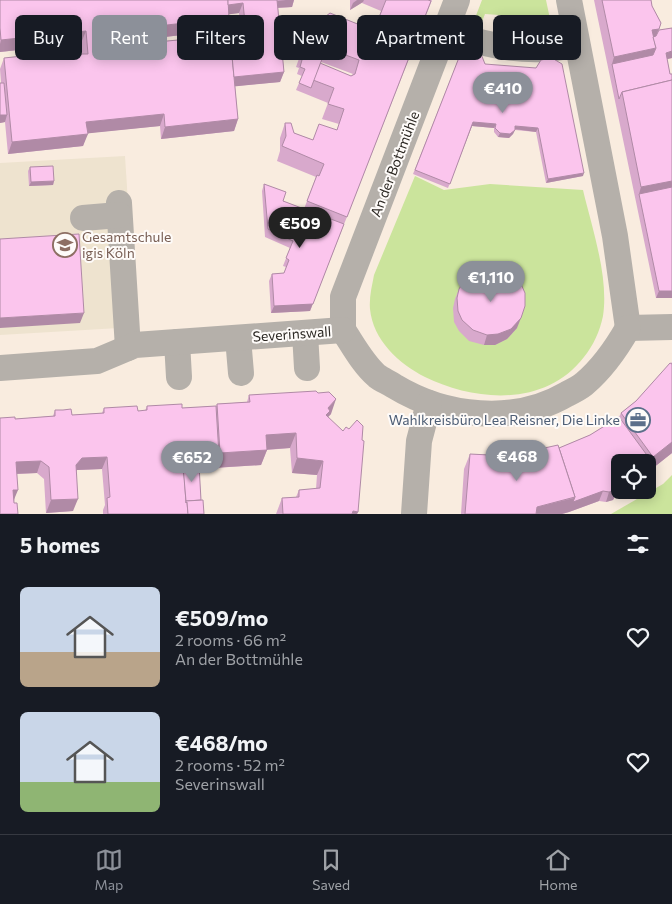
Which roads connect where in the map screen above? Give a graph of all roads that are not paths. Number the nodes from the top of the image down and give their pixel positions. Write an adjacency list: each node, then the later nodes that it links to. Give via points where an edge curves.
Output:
1 (457, 0): 3 (street, An der Bottmühle)
2 (569, 0): 4 (street)
3 (452, 15)
4 (572, 15)
5 (435, 60): 10 (street, An der Bottmühle, via 343,297)
6 (580, 60): 9 (street, via 615,236)
7 (83, 218): 14 (street, via 119,209)
8 (672, 327): 9 (street)
9 (628, 328): 19 (street, Severinswall, via 602,367 582,385 530,410 500,414 464,412)
10 (343, 330): 11 (street, Severinswall); 19 (street, Severinswall, via 377,375)
11 (306, 333): 12 (street, Severinswall); 16 (street)
12 (238, 338): 13 (street, Severinswall); 17 (street)
13 (177, 342): 14 (street, Severinswall); 18 (street)
14 (128, 348): 15 (street, Severinswall, via 97,361)
15 (0, 368)
16 (306, 368)
17 (241, 373)
18 (179, 376)
19 (429, 403): 20 (street, via 419,441)
20 (414, 514)

